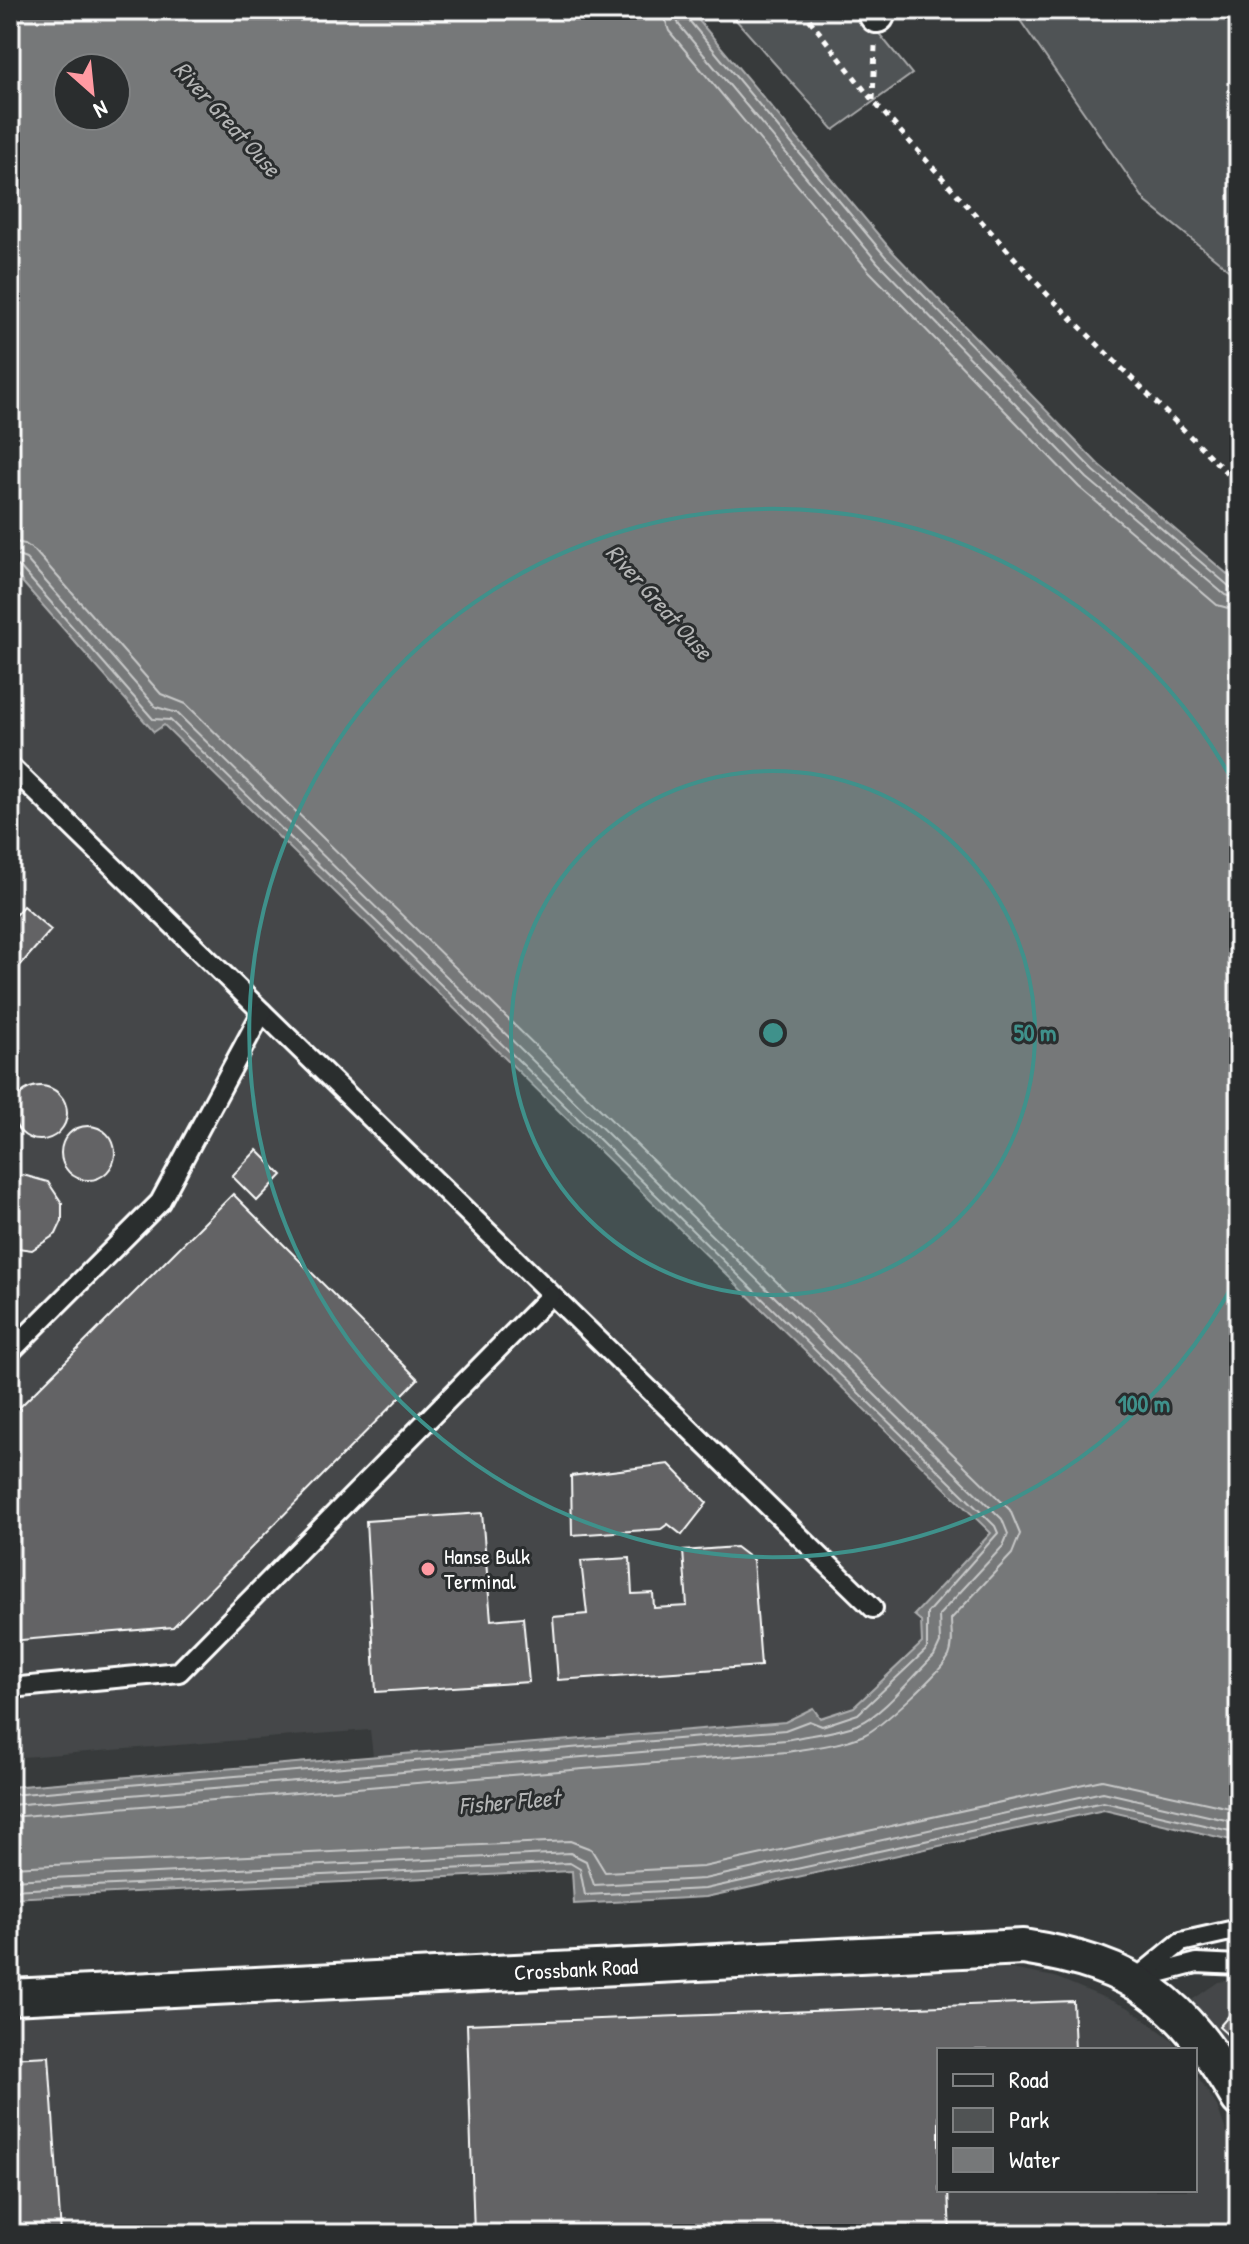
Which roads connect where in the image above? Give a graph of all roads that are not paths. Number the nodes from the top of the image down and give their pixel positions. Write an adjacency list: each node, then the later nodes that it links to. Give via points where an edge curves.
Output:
1 (10, 766): 2 (lane)
2 (262, 1012): 3 (lane); 4 (lane, via 160,1202)
3 (551, 1295): 5 (lane); 6 (lane, via 179,1672)
4 (10, 1352)
5 (873, 1608)
6 (10, 1688)
7 (1239, 1929): 9 (lane, via 1181,1942)
8 (1239, 1965): 9 (lane, via 1197,1963)
9 (1136, 1979): 10 (street, Crossbank Road, via 1063,1953 1023,1947); 11 (street, Crossbank Road, via 1196,2036)
10 (10, 1997)
11 (1239, 2099)

